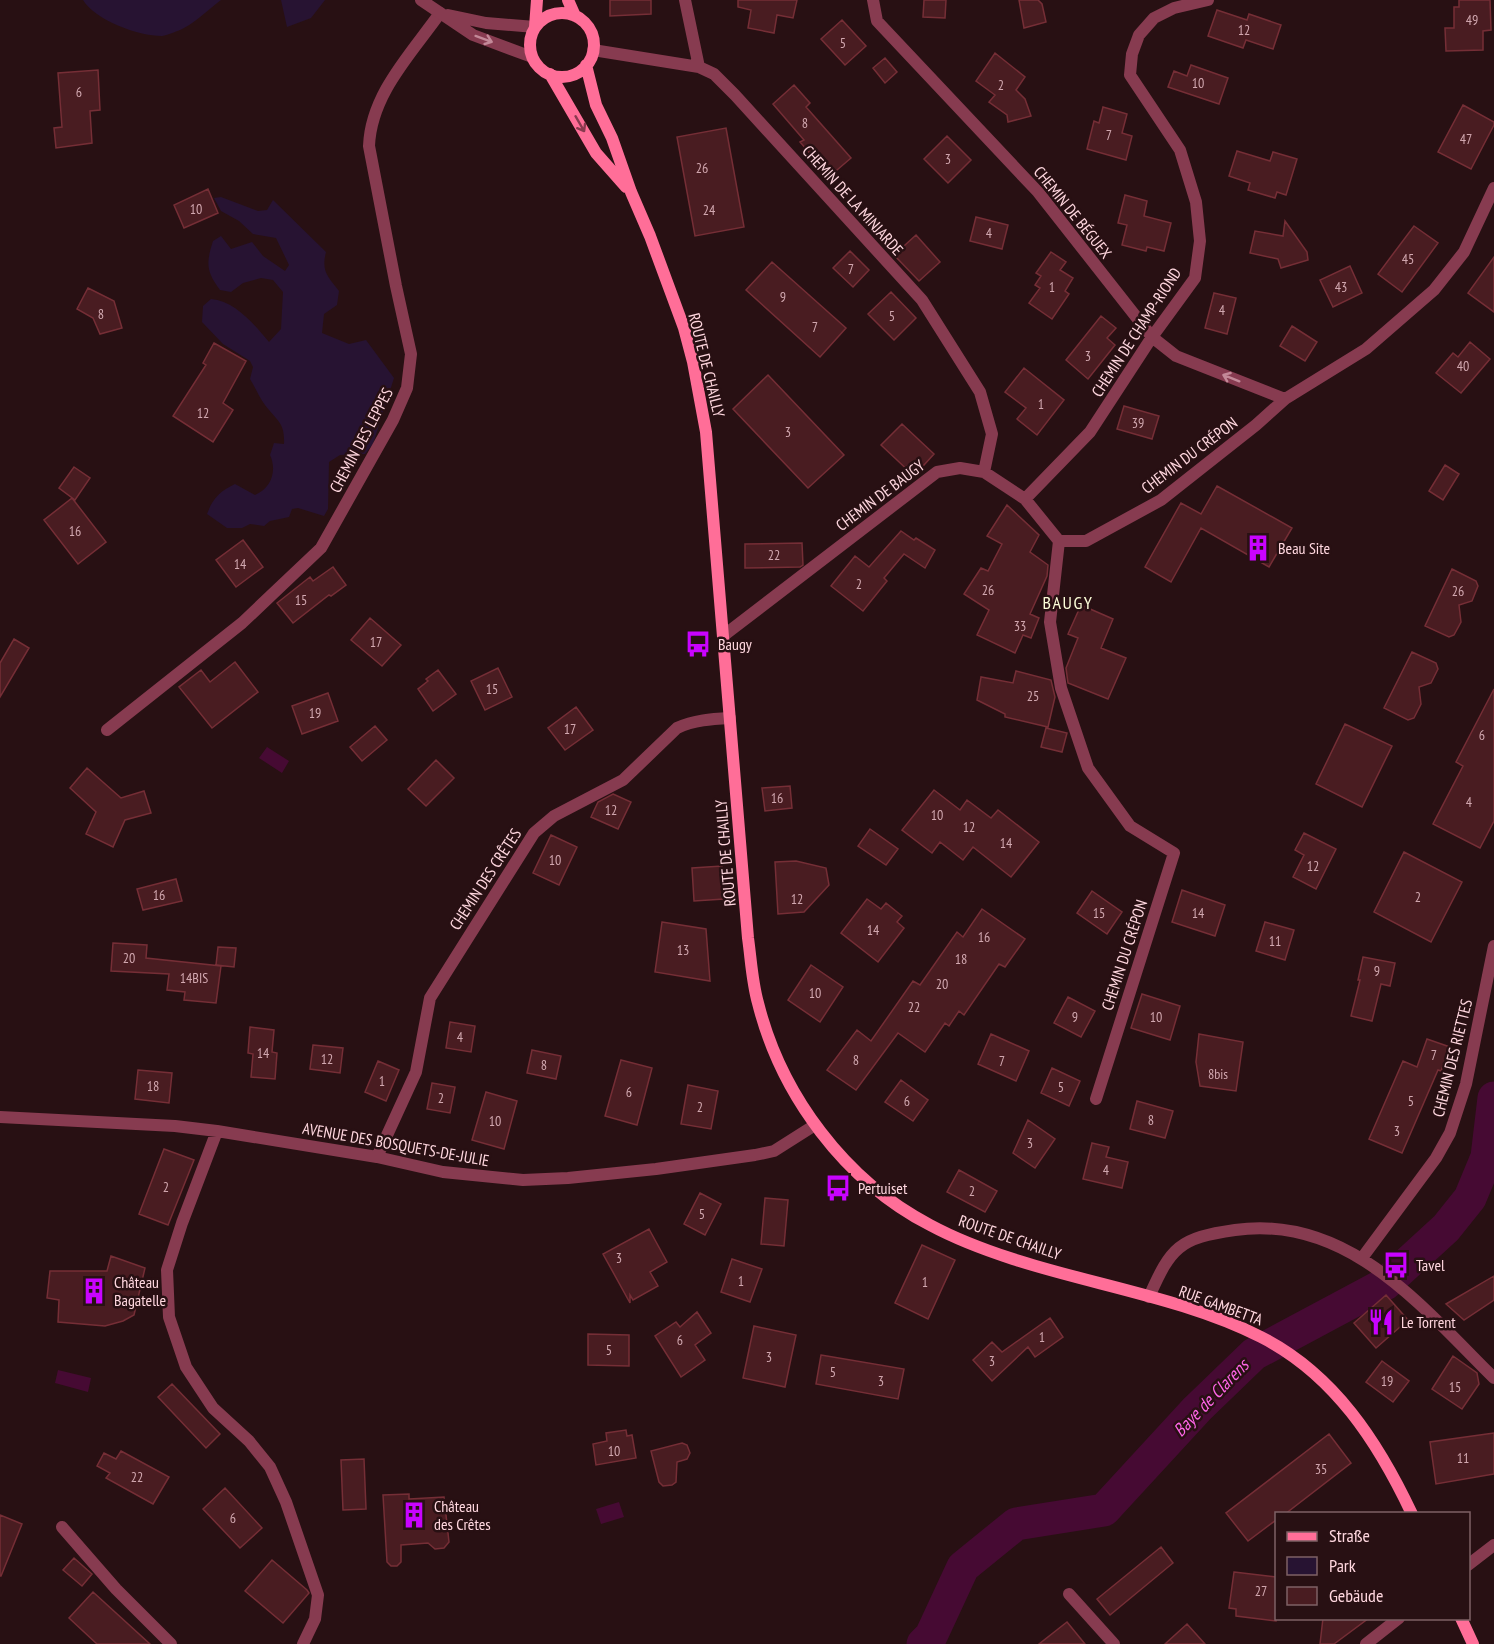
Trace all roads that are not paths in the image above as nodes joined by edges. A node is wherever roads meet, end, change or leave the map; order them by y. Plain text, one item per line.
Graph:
1 (422, 0) edge
2 (537, 0) edge
3 (568, 0) edge
4 (685, 0) edge
5 (873, 0) edge
6 (1208, 0) edge
7 (440, 13) junction
8 (575, 16) junction
9 (535, 27) junction
10 (593, 50) junction
11 (532, 57) junction
12 (586, 65) junction
13 (699, 67) junction
14 (550, 74) junction
15 (1494, 188) edge
16 (631, 192) junction
17 (1152, 337) junction
18 (1285, 399) junction
19 (984, 472) junction
20 (1025, 499) junction
21 (1059, 541) junction
22 (723, 636) junction
23 (730, 717) junction
24 (107, 730) dead end
25 (1494, 946) edge
26 (1096, 1099) dead end
27 (0, 1117) edge
28 (815, 1125) junction
29 (218, 1131) junction
30 (376, 1157) junction
31 (1362, 1258) junction
32 (1149, 1297) junction
33 (1494, 1378) edge
34 (1411, 1512) edge
35 (62, 1527) dead end
36 (1494, 1545) edge
37 (1470, 1563) edge
38 (1069, 1594) dead end
39 (1396, 1620) edge
40 (1462, 1620) edge
41 (171, 1644) edge
42 (303, 1644) edge
43 (1114, 1644) edge
44 (1366, 1644) edge
45 (1473, 1644) edge

1 - 7 street
2 - 9 main road
3 - 8 main road
4 - 13 street
5 - 17 street, CHEMIN DE BÉGUEX
6 - 17 street, CHEMIN DE CHAMP-RIOND
7 - 9 street
7 -> 11 street
7 - 24 street, CHEMIN DES LEPPES
8 - 9 main road
8 - 10 main road
9 - 11 main road
10 - 12 main road
10 - 13 street, CHEMIN DE LA MINJARDE
11 - 14 main road
12 - 14 main road
12 - 16 main road, ROUTE DE CHAILLY
13 - 19 street, CHEMIN DE LA MINJARDE
14 -> 16 main road, ROUTE DE CHAILLY
15 - 18 street, CHEMIN DU CRÉPON
16 - 22 main road, ROUTE DE CHAILLY
18 -> 17 street, CHEMIN DE BÉGUEX
17 - 20 street, CHEMIN DE CHAMP-RIOND
18 - 21 street, CHEMIN DU CRÉPON
19 - 20 street, CHEMIN DE BAUGY
19 - 22 street, CHEMIN DE BAUGY
20 - 21 street, CHEMIN DE BAUGY
21 - 26 street, CHEMIN DU CRÉPON
22 - 23 main road, ROUTE DE CHAILLY
23 - 28 main road, ROUTE DE CHAILLY
23 - 30 street, CHEMIN DES CRÊTES
25 - 31 street, CHEMIN DES RIETTES
27 - 29 street, AVENUE DES BOSQUETS-DE-JULIE
28 - 30 street, AVENUE DES BOSQUETS-DE-JULIE
28 - 32 main road, ROUTE DE CHAILLY
29 - 30 street, AVENUE DES BOSQUETS-DE-JULIE
29 - 42 street
31 - 32 street
31 - 33 street
32 - 34 main road, RUE GAMBETTA
35 - 41 street
36 - 37 street
38 - 43 street
39 - 44 street
40 - 45 main road

